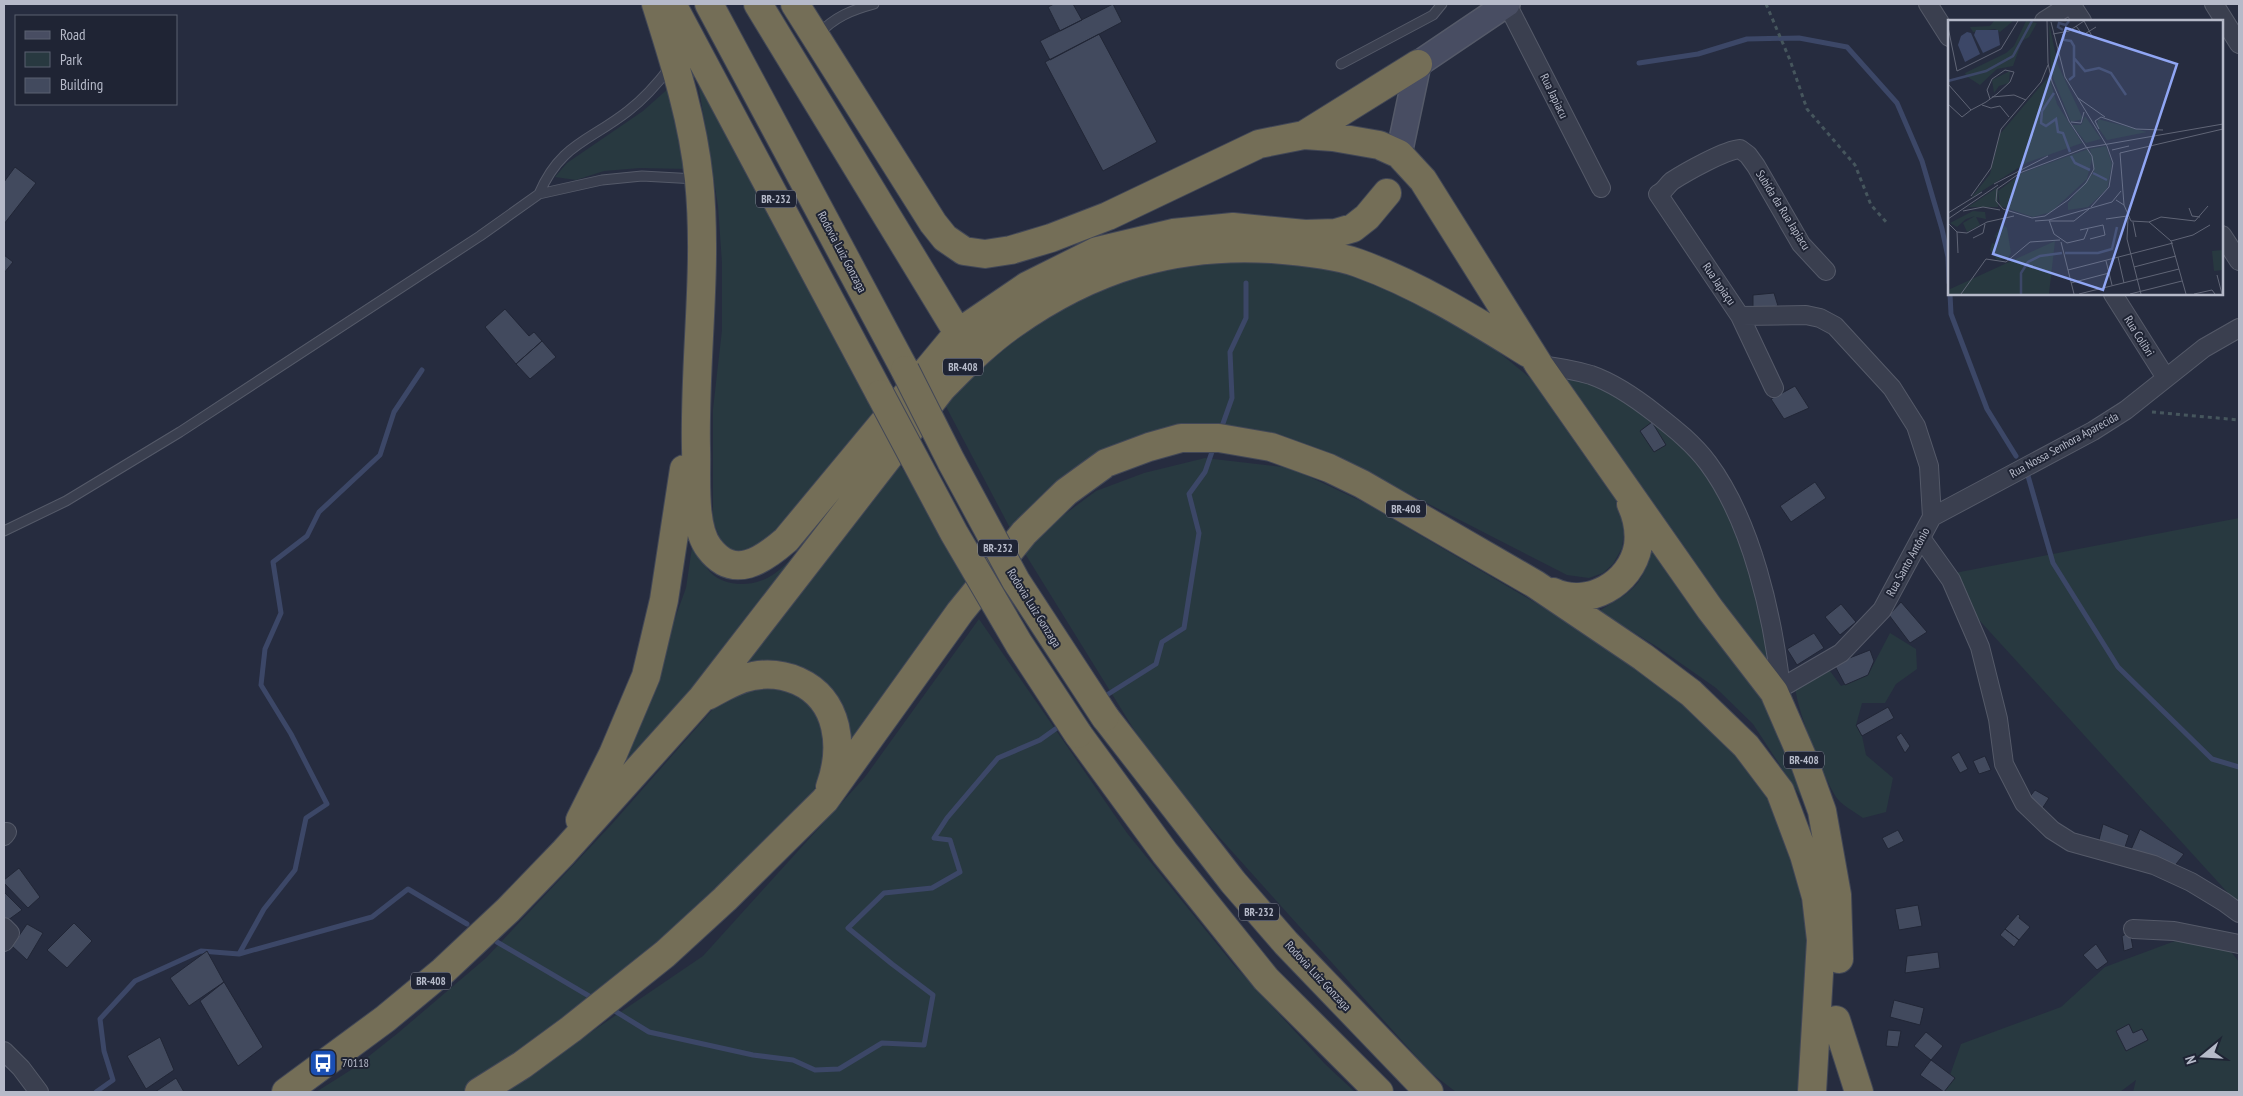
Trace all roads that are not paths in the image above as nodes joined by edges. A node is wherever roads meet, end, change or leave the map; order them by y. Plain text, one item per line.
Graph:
1 (656, 4) edge
2 (672, 4) edge
3 (709, 4) edge
4 (758, 4) edge
5 (795, 4) edge
6 (874, 4) edge
7 (1442, 4) edge
8 (1507, 4) edge
9 (1928, 4) edge
10 (2071, 4) edge
11 (2214, 4) edge
12 (2046, 20) edge
13 (2081, 20) edge
14 (1948, 35) edge
15 (816, 37) junction
16 (2239, 44) edge
17 (674, 63) junction
18 (1341, 64) dead end
19 (1418, 64) junction
20 (1304, 135) junction
21 (1399, 154) junction
22 (699, 179) junction
23 (1601, 188) dead end
24 (1666, 190) joint
25 (1387, 193) junction
26 (539, 194) junction
27 (2223, 237) edge
28 (1335, 258) junction
29 (2239, 261) edge
30 (1826, 271) dead end
31 (2114, 295) edge
32 (1740, 316) junction
33 (2239, 328) edge
34 (958, 333) junction
35 (1536, 361) junction
36 (2166, 378) junction
37 (1774, 388) dead end
38 (695, 398) junction
39 (1620, 480) junction
40 (1932, 517) junction
41 (4, 531) edge
42 (1921, 538) junction
43 (1535, 584) junction
44 (1778, 690) junction
45 (702, 698) junction
46 (825, 800) junction
47 (563, 853) junction
48 (2239, 913) edge
49 (2133, 929) dead end
50 (2239, 944) edge
51 (1836, 1020) junction
52 (4, 1051) edge
53 (39, 1092) edge
54 (286, 1092) edge
55 (479, 1092) edge
56 (1379, 1092) edge
57 (1429, 1092) edge
58 (1812, 1092) edge
59 (1829, 1092) edge
60 (1859, 1092) edge

1 - 17 highway
2 - 56 highway, BR-232, bridge
3 - 57 highway, Rodovia Luiz Gonzaga / BR-232, bridge
4 - 34 highway
5 - 15 highway
6 - 15 lane
7 - 18 lane
8 - 19 street
8 - 23 street, Rua Japiacu
9 - 14 street
10 - 12 street
10 - 13 street
11 - 16 street
15 - 20 highway
17 - 22 highway
17 - 26 lane
19 - 20 highway
19 - 21 street
20 - 21 highway
21 - 25 highway
21 - 35 highway
22 - 26 lane
22 - 38 highway
24 - 30 street, Subida da Rua Japiacu
24 - 32 street, Rua Japiaçu
25 - 28 highway
25 - 34 highway
26 - 41 lane
27 - 29 street
28 - 35 highway, BR-408
28 - 45 highway, BR-408
31 - 36 street, Rua Colibri
32 - 37 street, Rua Japiaçu
32 - 40 street, Rua Santo Antônio
33 - 36 street, Rua Nossa Senhora Aparecida
34 - 38 highway
35 - 39 highway, BR-408
35 - 44 street
36 - 40 street, Rua Nossa Senhora Aparecida
38 - 47 highway
39 - 43 highway
39 - 44 highway, BR-408
40 - 42 street, Rua Santo Antônio
42 - 44 street, Rua Santo Antônio
42 - 48 street
43 - 46 highway, BR-408
43 - 58 highway, BR-408
44 - 51 highway, BR-408
45 - 46 highway
45 - 47 highway, BR-408
46 - 55 highway, BR-408
47 - 54 highway, BR-408
49 - 50 street
51 - 59 highway, BR-408
51 - 60 highway
52 - 53 street

